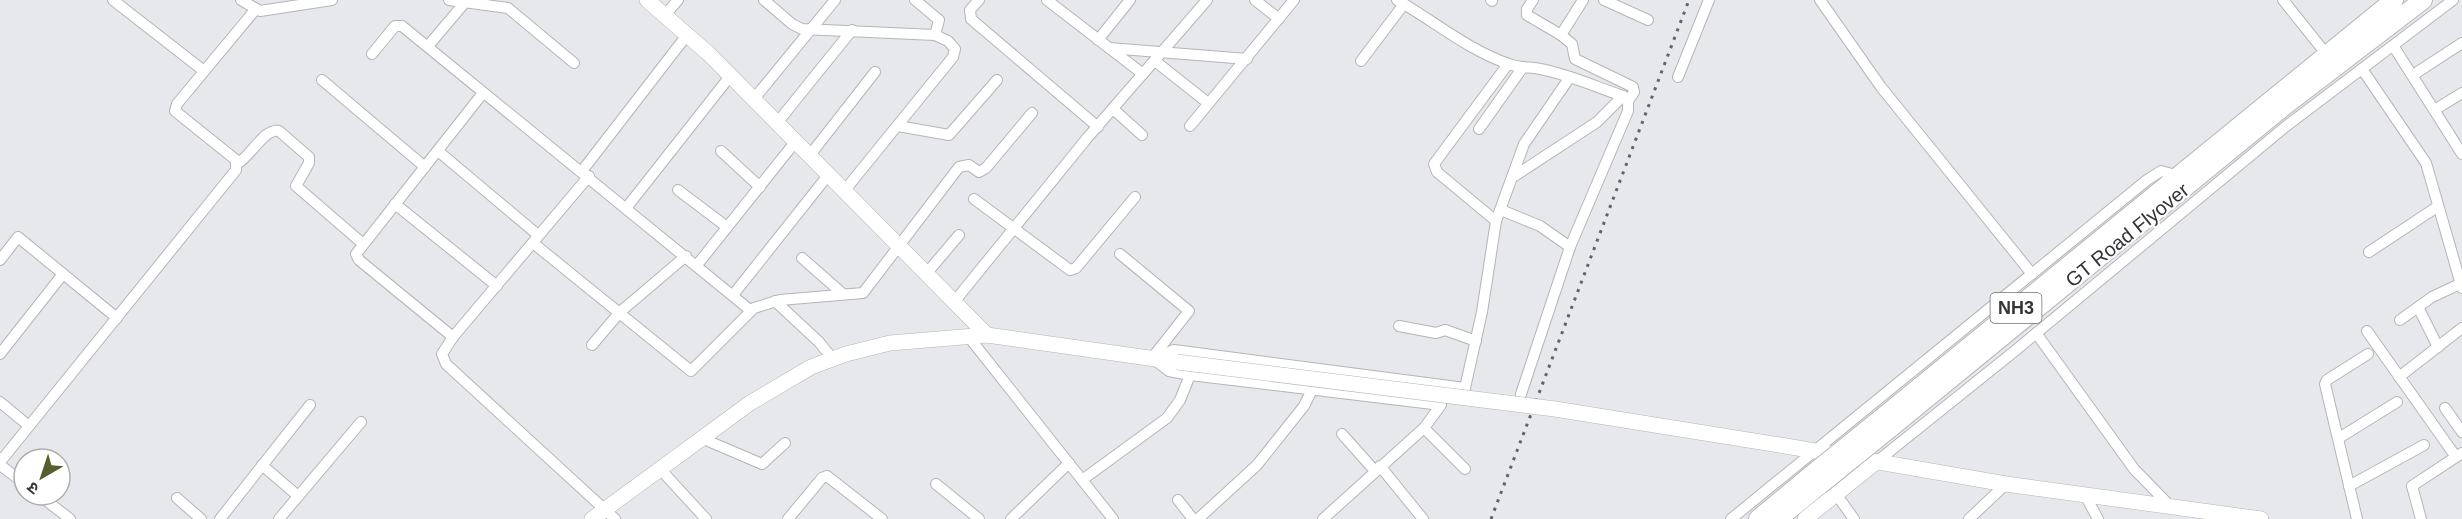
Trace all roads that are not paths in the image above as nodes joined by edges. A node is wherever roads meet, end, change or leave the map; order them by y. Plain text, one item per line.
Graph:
1 (113, 0) edge
2 (241, 0) edge
3 (332, 0) edge
4 (449, 0) edge
5 (647, 0) edge
6 (678, 0) edge
7 (764, 0) edge
8 (835, 0) edge
9 (915, 0) edge
10 (979, 0) edge
11 (1047, 0) edge
12 (1130, 0) edge
13 (1207, 0) edge
14 (1255, 0) edge
15 (1294, 0) edge
16 (1533, 0) edge
17 (1583, 0) edge
18 (1605, 0) edge
19 (1709, 0) edge
20 (1820, 0) edge
21 (2283, 0) edge
22 (2394, 0) edge
23 (2423, 0) edge
24 (2453, 0) edge
25 (305, 1) edge
26 (467, 1) edge
27 (1401, 2) edge
28 (255, 10) junction
29 (665, 15) junction
30 (1279, 19) junction
31 (1648, 20) dead end
32 (812, 28) junction
33 (852, 30) junction
34 (935, 34) junction
35 (687, 35) junction
36 (1561, 35) junction
37 (1098, 40) junction
38 (2462, 43) edge
39 (429, 46) junction
40 (2394, 46) junction
41 (1109, 48) junction
42 (1163, 51) junction
43 (372, 54) dead end
44 (2327, 55) junction
45 (1247, 59) junction
46 (1155, 61) junction
47 (1361, 61) dead end
48 (574, 63) dead end
49 (1508, 64) junction
50 (1523, 67) junction
51 (2362, 69) junction
52 (204, 71) junction
53 (875, 72) dead end
54 (1143, 74) junction
55 (731, 75) junction
56 (2413, 75) junction
57 (1570, 77) junction
58 (1678, 77) dead end
59 (321, 80) dead end
60 (998, 80) dead end
61 (483, 93) junction
62 (2462, 93) edge
63 (1625, 99) junction
64 (753, 100) junction
65 (1208, 104) junction
66 (1113, 109) junction
67 (2436, 110) junction
68 (1032, 113) dead end
69 (777, 123) junction
70 (898, 126) junction
71 (1190, 126) dead end
72 (1098, 127) junction
73 (1479, 129) dead end
74 (1142, 135) dead end
75 (796, 141) junction
76 (2460, 147) edge
77 (438, 151) junction
78 (721, 151) dead end
79 (810, 155) junction
80 (238, 163) junction
81 (425, 167) junction
82 (585, 173) junction
83 (829, 174) junction
84 (1513, 177) junction
85 (2183, 181) junction
86 (760, 187) junction
87 (678, 190) dead end
88 (845, 190) junction
89 (1135, 197) dead end
90 (2200, 199) junction
91 (974, 200) dead end
92 (395, 204) junction
93 (627, 207) junction
94 (2437, 207) junction
95 (1498, 215) junction
96 (727, 227) junction
97 (1012, 230) junction
98 (959, 235) dead end
99 (535, 239) junction
100 (362, 243) junction
101 (900, 246) junction
102 (1570, 248) junction
103 (2369, 252) dead end
104 (1120, 254) dead end
105 (686, 256) junction
106 (802, 258) dead end
107 (0, 260) edge
108 (697, 265) junction
109 (63, 274) junction
110 (926, 274) junction
111 (2032, 274) junction
112 (2461, 285) edge
113 (497, 286) junction
114 (843, 294) junction
115 (733, 295) junction
116 (776, 301) junction
117 (954, 302) junction
118 (2418, 308) junction
119 (750, 310) junction
120 (620, 312) junction
121 (117, 318) junction
122 (2400, 320) dead end
123 (1399, 326) dead end
124 (2462, 328) edge
125 (2367, 331) dead end
126 (2036, 333) junction
127 (987, 335) junction
128 (968, 336) junction
129 (453, 337) junction
130 (1476, 341) junction
131 (592, 345) dead end
132 (2438, 347) junction
133 (0, 354) edge
134 (2368, 354) dead end
135 (832, 358) junction
136 (1152, 358) junction
137 (1190, 375) junction
138 (2399, 377) junction
139 (1312, 390) junction
140 (1521, 394) dead end
141 (0, 402) edge
142 (2397, 402) dead end
143 (310, 405) dead end
144 (2445, 408) dead end
145 (361, 422) dead end
146 (29, 426) junction
147 (1424, 428) junction
148 (2462, 432) edge
149 (1342, 434) dead end
150 (701, 438) junction
151 (2338, 438) junction
152 (785, 443) dead end
153 (2424, 445) dead end
154 (1813, 451) junction
155 (2459, 455) edge
156 (0, 463) edge
157 (1069, 463) junction
158 (1875, 463) junction
159 (262, 465) junction
160 (1378, 469) junction
161 (1465, 469) dead end
162 (661, 470) junction
163 (12, 473) edge
164 (1082, 480) junction
165 (1815, 480) junction
166 (936, 484) dead end
167 (2006, 484) junction
168 (2349, 486) junction
169 (1836, 494) junction
170 (2085, 495) junction
171 (298, 496) junction
172 (177, 498) dead end
173 (1178, 500) dead end
174 (2170, 506) junction
175 (54, 507) edge
176 (1334, 510) junction
177 (1981, 514) edge
178 (2195, 514) edge
179 (604, 516) edge
180 (1110, 518) edge
181 (70, 519) edge
182 (201, 519) edge
183 (220, 519) edge
184 (279, 519) edge
185 (706, 519) edge
186 (788, 519) edge
187 (882, 519) edge
188 (979, 519) edge
189 (1011, 519) edge
190 (1193, 519) edge
191 (1198, 519) edge
192 (1323, 519) edge
193 (1342, 519) edge
194 (1423, 519) edge
195 (1731, 519) edge
196 (1758, 519) edge
197 (1778, 519) edge
198 (1805, 519) edge
199 (1854, 519) edge
200 (1969, 519) edge
201 (2098, 519) edge
202 (2261, 519) edge
203 (2357, 519) edge
204 (2421, 519) edge

1 - 52 street
2 - 28 street
3 - 25 street
4 - 26 street
5 - 29 street
6 - 29 street
7 - 32 street
8 - 32 street
9 - 34 street
10 - 72 street
11 - 37 street
12 - 37 street
13 - 42 street
14 - 30 street
15 - 30 street
16 - 36 street
17 - 36 street
18 - 31 street
19 - 58 street
20 - 111 street
21 - 44 street
22 - 44 highway, GT Road Flyover / NH3
23 - 85 highway, GT Road Flyover / NH3
24 - 40 street
25 - 28 street
26 - 39 street
26 - 48 street
27 - 47 street
27 - 49 street
28 - 52 street
29 - 35 street
30 - 45 street
32 - 33 street
32 - 64 street
33 - 34 street
33 - 69 street
34 - 70 street
35 - 55 street
35 - 82 street
36 - 63 street
37 - 41 street
38 - 56 street
39 - 43 street
39 - 61 street
40 - 51 street
40 - 56 street
41 - 42 street
41 - 54 street
42 - 45 street
42 - 46 street
44 - 85 highway, GT Road Flyover / NH3
45 - 65 street
46 - 54 street
46 - 65 street
49 - 50 street
49 - 95 street
50 - 57 street
50 - 73 street
51 - 90 street
51 - 94 street
52 - 80 street
53 - 79 street
54 - 66 street
55 - 64 street
55 - 93 street
56 - 67 street
57 - 63 street
57 - 84 street
59 - 81 street
60 - 70 street
61 - 77 street
61 - 82 street
62 - 67 street
63 - 84 street
63 - 102 street
64 - 69 street
65 - 71 street
66 - 72 street
66 - 74 street
67 - 76 street
68 - 101 street
69 - 75 street
70 - 88 street
72 - 97 street
75 - 79 street
75 - 86 street
77 - 81 street
77 - 99 street
78 - 86 street
79 - 83 street
80 - 100 street
80 - 121 street
81 - 92 street
82 - 93 street
82 - 99 street
83 - 88 street
83 - 115 street
84 - 95 street
85 - 90 highway
85 - 111 street
85 - 165 highway, GT Road Flyover / NH3, bridge
86 - 96 street
87 - 96 street
88 - 101 street
89 - 97 street
90 - 126 street
91 - 97 street
92 - 100 street
92 - 113 street
93 - 105 street
94 - 103 street
94 - 112 street
95 - 102 street
95 - 130 street
96 - 108 street
97 - 117 street
98 - 110 street
99 - 113 street
99 - 120 street
100 - 129 street
101 - 110 street
101 - 114 street
102 - 140 street
104 - 136 street
105 - 108 street
105 - 120 street
106 - 114 street
107 - 109 street
108 - 115 street
109 - 121 street
109 - 133 street
110 - 117 street
111 - 154 street
112 - 118 street
113 - 129 street
114 - 116 street
115 - 119 street
116 - 119 street
116 - 135 street
117 - 127 street
118 - 122 street
118 - 132 street
119 - 120 street
120 - 131 street
121 - 146 street
123 - 130 street
124 - 132 street
125 - 138 street
126 - 158 street
126 - 174 street
127 - 128 street
127 - 136 street
128 - 135 street
128 - 157 street
129 - 179 street
130 - 136 street
132 - 138 street
134 - 151 street
135 - 150 street
136 - 137 street
136 - 154 street, bridge
137 - 139 street
137 - 164 street
138 - 155 street
139 - 147 street
139 - 191 street
141 - 146 street
142 - 151 street
143 - 159 street
144 - 148 street
145 - 171 street
146 - 156 street
147 - 160 street
147 - 161 street
149 - 160 street
150 - 152 street
150 - 162 street
151 - 168 street
153 - 168 street
154 - 158 street
154 - 195 street
155 - 204 street
156 - 163 street
157 - 164 street
157 - 189 street
158 - 167 street
158 - 169 street
159 - 171 street
159 - 183 street
160 - 176 street
160 - 194 street
162 - 179 street
162 - 185 street
164 - 180 street
165 - 196 highway, GT Road Flyover / NH3
165 - 197 highway, GT Road Flyover / NH3
166 - 188 street
167 - 170 street
167 - 177 street
168 - 203 street
169 - 198 street
169 - 199 street
170 - 174 street
170 - 201 street
171 - 184 street
172 - 182 street
173 - 190 street
174 - 178 street
175 - 181 street
176 - 192 street
176 - 193 street
177 - 200 street
178 - 202 street
186 - 187 street

